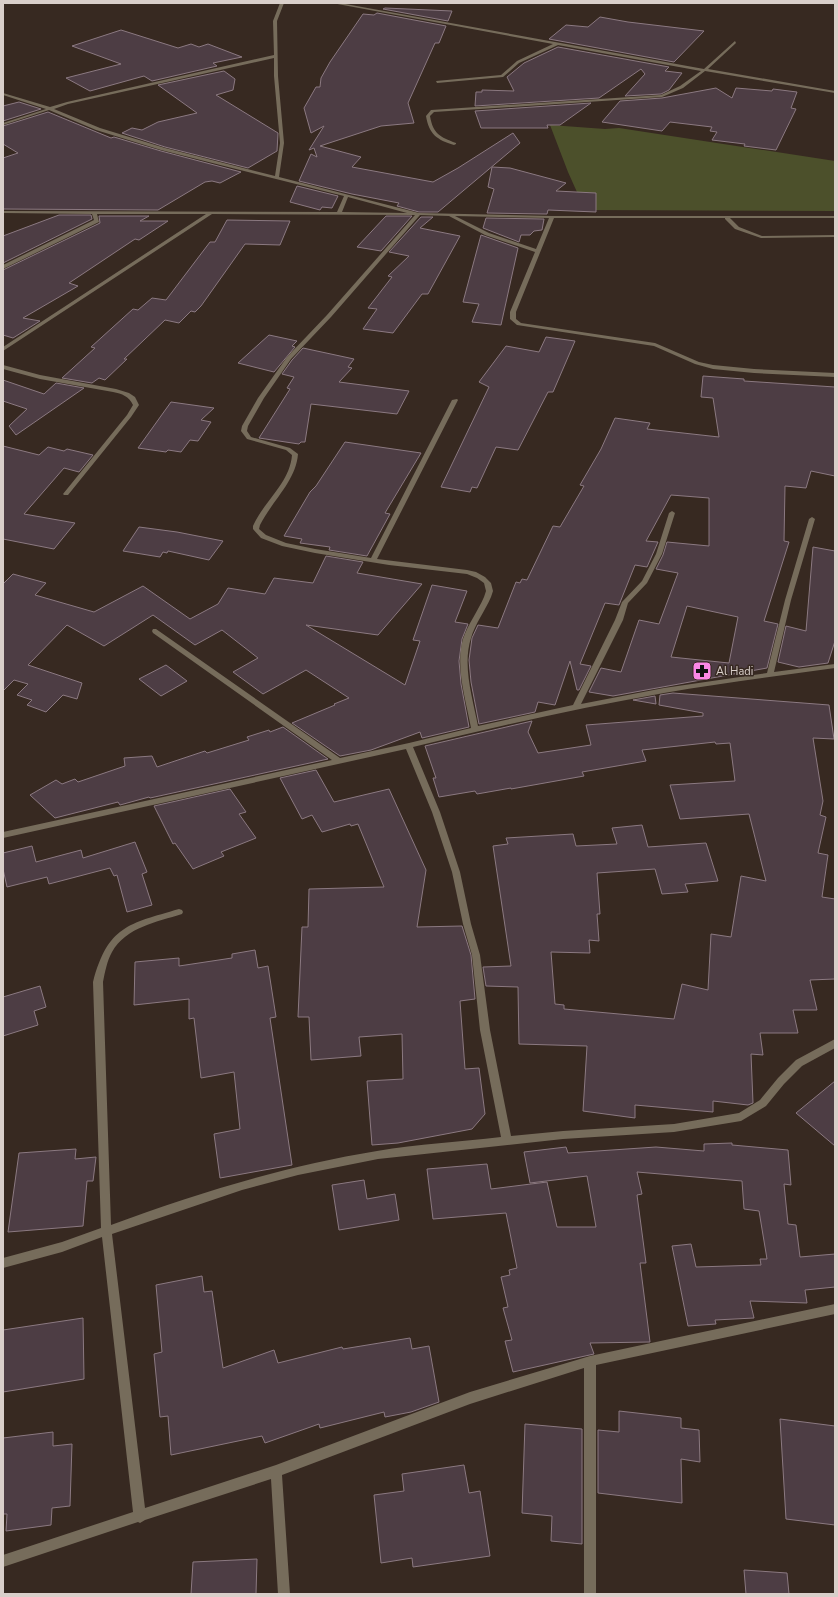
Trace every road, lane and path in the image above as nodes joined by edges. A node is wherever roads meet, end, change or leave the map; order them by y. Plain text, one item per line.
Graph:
1 (282, 3) edge
2 (334, 3) edge
3 (735, 42) dead end
4 (556, 44) junction
5 (276, 56) junction
6 (704, 70) junction
7 (437, 82) dead end
8 (835, 92) edge
9 (3, 94) edge
10 (48, 108) junction
11 (3, 124) edge
12 (454, 144) dead end
13 (277, 178) junction
14 (347, 195) junction
15 (3, 212) edge
16 (94, 212) junction
17 (211, 213) junction
18 (339, 213) junction
19 (419, 214) junction
20 (450, 215) junction
21 (552, 217) junction
22 (835, 217) edge
23 (727, 218) junction
24 (835, 236) edge
25 (538, 251) junction
26 (3, 267) edge
27 (3, 349) edge
28 (3, 367) edge
29 (835, 375) edge
30 (455, 400) dead end
31 (66, 494) dead end
32 (672, 513) dead end
33 (812, 519) dead end
34 (373, 560) junction
35 (156, 631) dead end
36 (835, 666) edge
37 (770, 675) junction
38 (575, 708) junction
39 (475, 729) junction
40 (409, 746) junction
41 (340, 762) junction
42 (3, 836) edge
43 (179, 912) dead end
44 (835, 1043) edge
45 (507, 1141) junction
46 (106, 1231) junction
47 (3, 1263) edge
48 (835, 1309) edge
49 (590, 1361) junction
50 (276, 1471) junction
51 (140, 1517) junction
52 (3, 1561) edge
53 (284, 1594) edge
54 (590, 1594) edge

1 - 5 street
2 - 4 street
3 - 6 street
4 - 6 street
4 - 7 street
5 - 10 street
5 - 13 street
6 - 8 street
6 - 12 street
9 - 10 street
10 - 11 street
10 - 13 street
13 - 14 street
14 - 18 street
14 - 19 street
15 - 16 street
16 - 17 street
16 - 26 street
17 - 18 street
17 - 27 street
18 - 19 street
19 - 20 street
19 - 34 street
20 - 21 street
20 - 25 street
21 - 23 street
21 - 25 street
22 - 23 street
23 - 24 street
25 - 29 street
28 - 31 street
30 - 34 street
32 - 38 street
33 - 37 street
34 - 39 street
35 - 41 street
36 - 37 street
37 - 38 street
38 - 39 street
39 - 40 street
40 - 41 street
40 - 45 street
41 - 42 street
43 - 46 street
44 - 45 street
45 - 46 street
46 - 47 street
46 - 51 street
48 - 49 street
49 - 50 street
49 - 54 street
50 - 51 street
50 - 53 street
51 - 52 street

